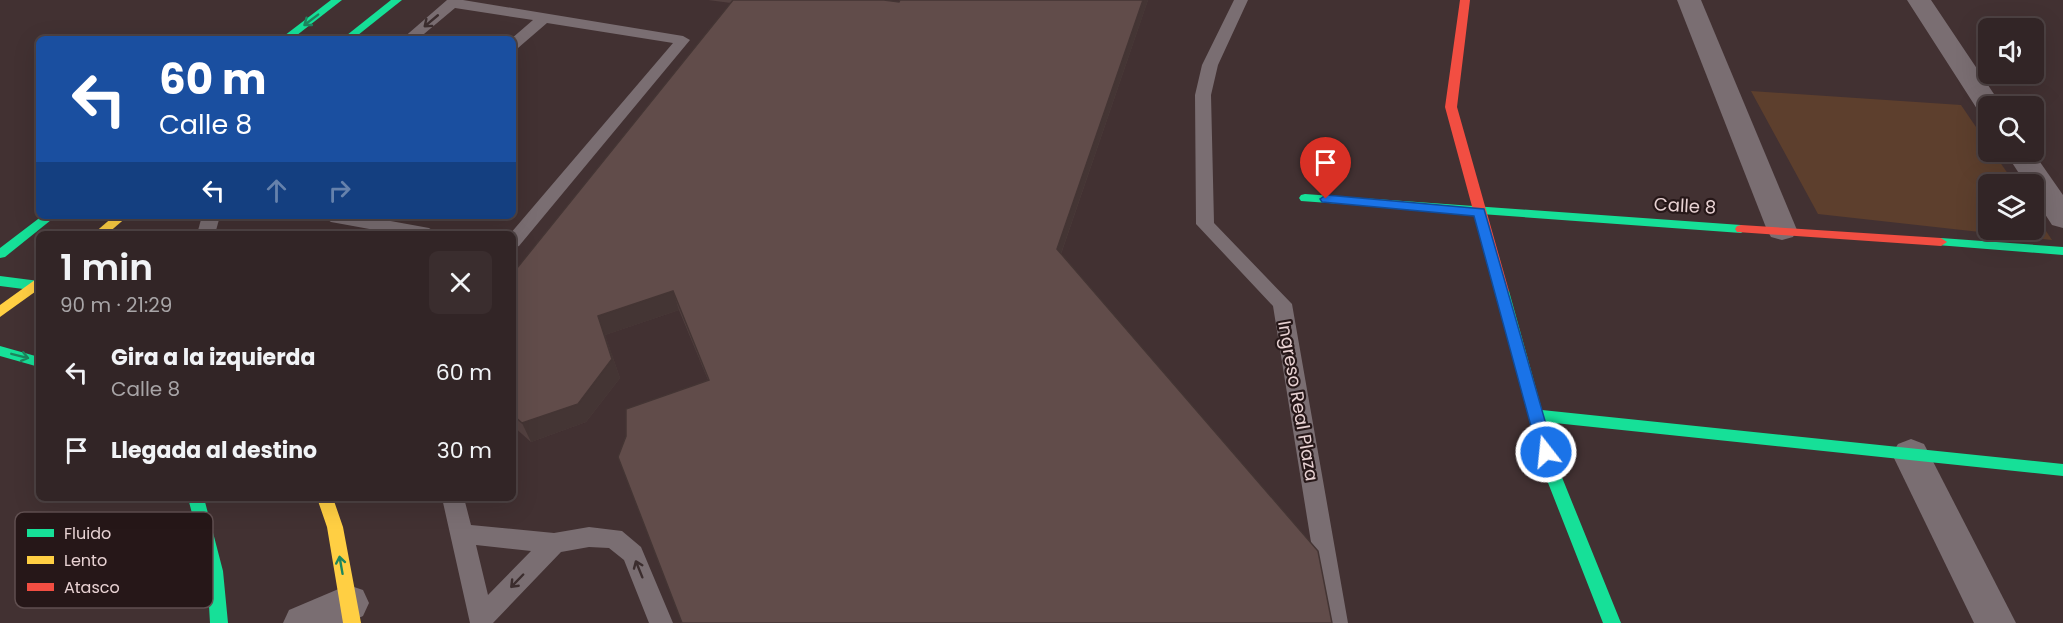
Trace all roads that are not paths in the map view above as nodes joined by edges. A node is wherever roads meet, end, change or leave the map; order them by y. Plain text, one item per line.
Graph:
1 (337, 0) edge
2 (397, 0) edge
3 (1241, 0) edge
4 (1465, 0) edge
5 (1689, 0) edge
6 (1919, 0) edge
7 (454, 2) edge
8 (544, 18) junction
9 (289, 36) edge
10 (351, 36) edge
11 (413, 36) edge
12 (516, 42) edge
13 (1982, 96) edge
14 (2026, 162) edge
15 (1305, 198) dead end
16 (1480, 212) junction
17 (2063, 218) edge
18 (46, 219) edge
19 (118, 219) edge
20 (343, 219) edge
21 (1782, 230) junction
22 (103, 231) edge
23 (395, 231) edge
24 (516, 238) edge
25 (2063, 251) edge
26 (0, 254) edge
27 (0, 281) edge
28 (36, 284) edge
29 (36, 285) edge
30 (0, 312) edge
31 (0, 351) edge
32 (36, 361) edge
33 (1536, 415) junction
34 (1911, 454) junction
35 (2063, 470) edge
36 (326, 501) edge
37 (454, 501) edge
38 (460, 534) junction
39 (554, 543) junction
40 (213, 563) edge
41 (350, 613) edge
42 (219, 623) edge
43 (304, 623) edge
44 (661, 623) edge
45 (1336, 623) edge
46 (1612, 623) edge
47 (1995, 623) edge

1 -> 9 street
2 - 10 street
3 - 45 lane, Ingreso Real Plaza
4 - 16 street
5 - 21 street
6 - 13 street
7 - 8 lane
7 -> 11 lane
8 - 12 lane
8 - 24 lane
14 - 17 street
15 - 16 street, Calle 8
16 - 21 street, Calle 8
16 - 33 street
18 - 26 street
19 - 22 street
20 - 23 lane
21 - 25 street, Calle 8
27 - 28 street
29 - 30 street
31 -> 32 street
33 - 34 street
33 - 46 street
34 - 35 street
34 - 47 street
41 -> 36 street
37 - 38 lane
38 - 39 lane
39 -> 38 lane
44 -> 39 lane
40 - 42 street
41 - 43 street

